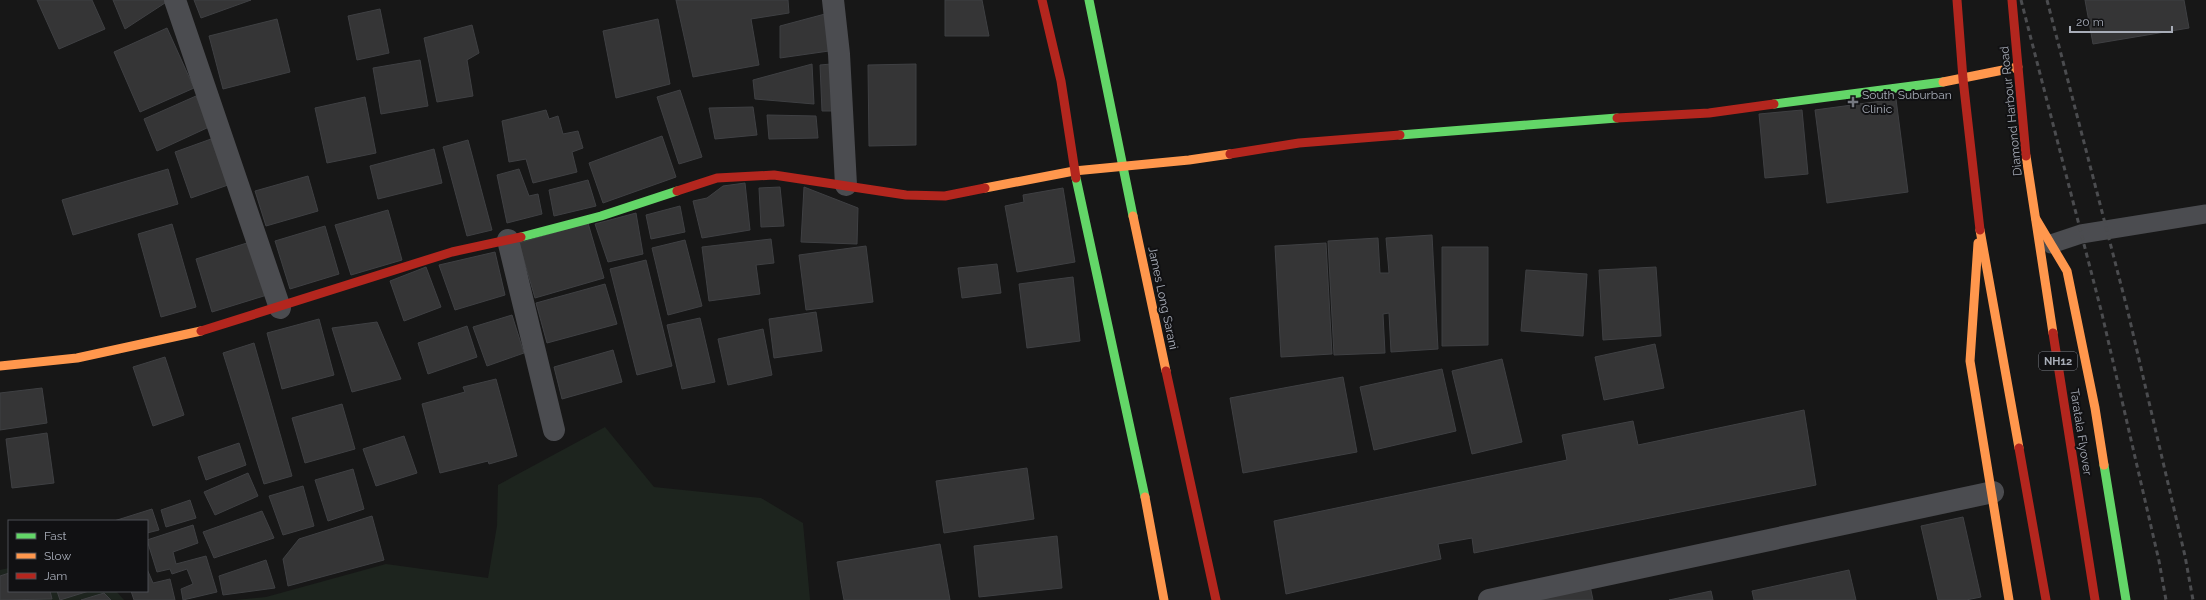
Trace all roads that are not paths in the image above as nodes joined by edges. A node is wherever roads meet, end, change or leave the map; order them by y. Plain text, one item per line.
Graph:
1 (176, 0) edge
2 (833, 0) edge
3 (1042, 0) edge
4 (1089, 0) edge
5 (1957, 0) edge
6 (2012, 0) edge
7 (2018, 67) junction
8 (1963, 79) junction
9 (1122, 165) junction
10 (1074, 171) junction
11 (846, 185) junction
12 (2206, 214) edge
13 (2036, 219) junction
14 (1979, 225) junction
15 (508, 240) junction
16 (2052, 244) junction
17 (280, 308) junction
18 (0, 366) edge
19 (554, 430) dead end
20 (1993, 492) junction
21 (1164, 600) edge
22 (1216, 600) edge
23 (1489, 600) edge
24 (2009, 600) edge
25 (2046, 600) edge
26 (2095, 600) edge
27 (2126, 600) edge

1 - 17 street
2 - 11 street
3 - 10 main road
4 - 9 main road, James Long Sarani
5 - 8 main road
6 - 7 main road, Diamond Harbour Road / NH12
7 - 8 main road
7 - 13 main road, Diamond Harbour Road / NH12
8 - 9 main road
8 - 14 main road
9 - 10 main road
9 - 22 main road, James Long Sarani
10 - 11 main road
10 - 21 main road
11 - 15 main road
12 - 16 lane
13 - 16 main road
13 - 26 main road, Taratala Flyover / NH12
14 - 20 main road
14 - 25 main road
15 - 17 main road
15 - 19 street
16 - 27 main road
17 - 18 main road
20 - 23 street
20 - 24 main road

